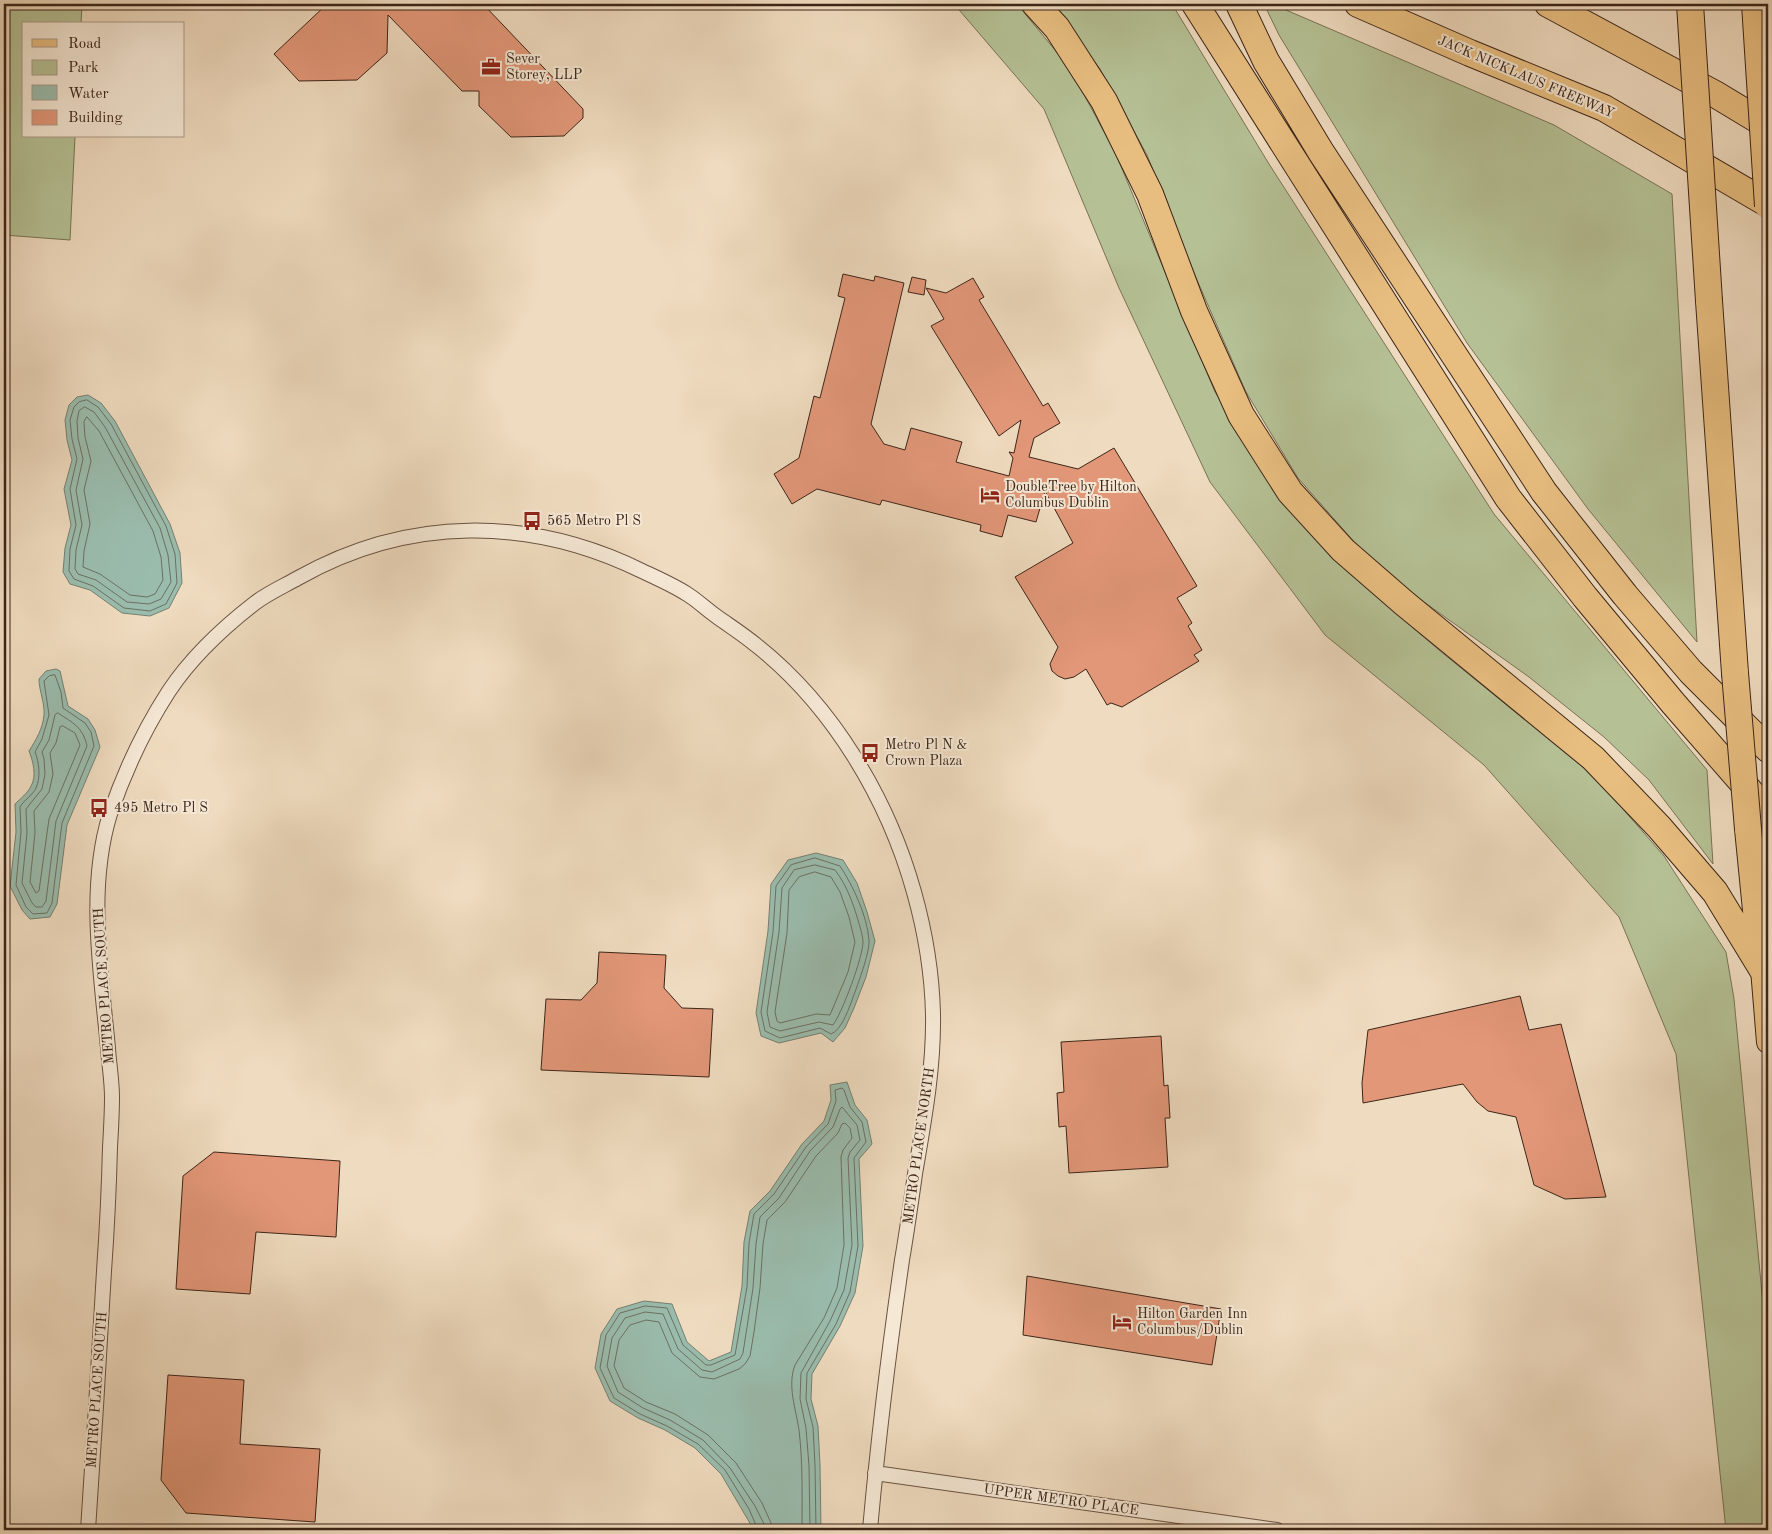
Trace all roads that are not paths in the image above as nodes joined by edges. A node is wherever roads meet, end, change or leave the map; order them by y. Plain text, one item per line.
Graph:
1 (1035, 4) edge
2 (1195, 4) edge
3 (1239, 4) edge
4 (1358, 4) edge
5 (1548, 4) edge
6 (1690, 4) edge
7 (1755, 4) edge
8 (1768, 126) edge
9 (1768, 205) edge
10 (502, 531) joint
11 (1768, 749) edge
12 (1768, 812) edge
13 (1762, 969) junction
14 (1768, 1042) edge
15 (875, 1473) junction
16 (88, 1530) edge
17 (870, 1530) edge
18 (1276, 1530) edge

1 - 13 highway
2 - 12 highway
3 - 11 highway
4 - 9 highway, JACK NICKLAUS FREEWAY
5 - 8 highway
6 - 13 highway, bridge
7 - 9 highway, bridge
10 - 15 street, METRO PLACE NORTH
10 - 16 street, METRO PLACE SOUTH
13 - 14 main road
15 - 17 street, METRO PLACE NORTH
15 - 18 street, UPPER METRO PLACE

